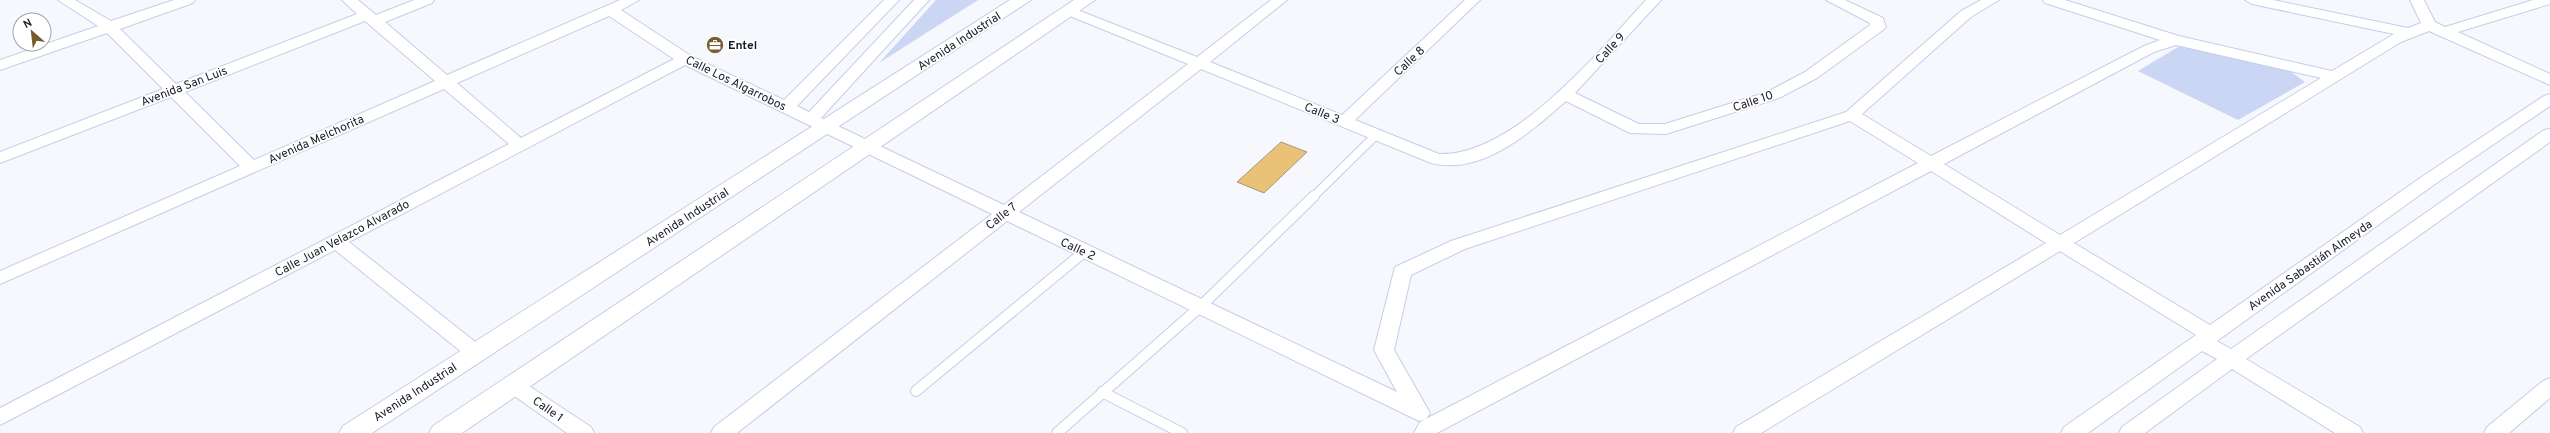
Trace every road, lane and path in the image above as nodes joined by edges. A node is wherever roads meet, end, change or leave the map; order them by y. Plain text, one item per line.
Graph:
1 (65, 0) edge
2 (188, 0) edge
3 (349, 0) edge
4 (427, 0) edge
5 (632, 0) edge
6 (892, 0) edge
7 (922, 0) edge
8 (1022, 0) edge
9 (1086, 0) edge
10 (1280, 0) edge
11 (1473, 0) edge
12 (1654, 0) edge
13 (1833, 0) edge
14 (1992, 0) edge
15 (2050, 0) edge
16 (2252, 0) edge
17 (2417, 0) edge
18 (2548, 0) edge
19 (610, 10) junction
20 (1070, 11) junction
21 (371, 18) junction
22 (2429, 26) junction
23 (110, 27) junction
24 (2443, 32) junction
25 (2408, 33) junction
26 (2175, 40) junction
27 (685, 59) junction
28 (1198, 63) junction
29 (0, 65) edge
30 (2334, 76) junction
31 (2550, 80) edge
32 (445, 82) junction
33 (172, 90) junction
34 (1565, 94) junction
35 (2550, 99) edge
36 (786, 108) junction
37 (1852, 115) junction
38 (1344, 122) junction
39 (818, 123) junction
40 (2550, 134) edge
41 (1376, 135) junction
42 (520, 145) junction
43 (867, 147) junction
44 (0, 158) edge
45 (1930, 163) junction
46 (251, 167) junction
47 (1004, 214) junction
48 (336, 241) junction
49 (2060, 243) junction
50 (1084, 252) junction
51 (0, 278) edge
52 (1201, 306) junction
53 (2207, 338) junction
54 (476, 353) junction
55 (2233, 359) junction
56 (513, 385) junction
57 (2550, 386) edge
58 (916, 391) dead end
59 (1102, 392) junction
60 (0, 417) edge
61 (1426, 426) edge
62 (352, 433) edge
63 (442, 433) edge
64 (583, 433) edge
65 (722, 433) edge
66 (1057, 433) edge
67 (1182, 433) edge
68 (1744, 433) edge
69 (2072, 433) edge
70 (2130, 433) edge
71 (2352, 433) edge
72 (2496, 433) edge

1 - 23 street
2 - 23 street
3 - 21 street
4 - 21 street, Avenida San Luis
5 - 19 street, Avenida Melchorita
6 - 36 street
7 - 39 street
8 - 39 street, Avenida Industrial
9 - 20 street
10 - 28 street, Calle 7
11 - 38 street, Calle 8
12 - 34 street, Calle 9
13 - 34 street, Calle 10
14 - 37 street
15 - 26 street
16 - 25 street
17 - 22 street
18 - 24 street
19 - 27 street, Calle Los Algarrobos
19 - 32 street, Avenida Melchorita
20 - 28 street, Calle 3
20 - 43 street
21 - 32 street
21 - 33 street, Avenida San Luis
22 - 24 street
22 - 25 street
23 - 29 street
23 - 33 street
24 - 31 street
25 - 30 street
26 - 30 street
26 - 45 street
27 - 36 street, Calle Los Algarrobos
27 - 42 street, Calle Juan Velazco Alvarado
28 - 38 street, Calle 3
28 - 47 street, Calle 7
30 - 49 street
32 - 42 street
32 - 46 street, Avenida Melchorita
33 - 44 street, Avenida San Luis
33 - 46 street
34 - 41 street, Calle 3
35 - 53 street, Avenida Sabastián Almeyda
36 - 39 street, Calle Los Algarrobos
37 - 45 street
37 - 61 street
38 - 41 street, Calle 3
39 - 43 street, Calle Los Algarrobos
39 - 54 street, Avenida Industrial
40 - 55 street
41 - 52 lane
42 - 48 street, Calle Juan Velazco Alvarado
43 - 47 street, Calle 2
43 - 56 street
45 - 49 street
45 - 61 street
46 - 51 street, Avenida Melchorita
47 - 50 street, Calle 2
47 - 65 street, Calle 7
48 - 54 street
48 - 60 street, Calle Juan Velazco Alvarado
49 - 53 street
49 - 68 street
50 - 52 street, Calle 2
50 - 58 lane
52 - 59 lane
52 - 61 street, Calle 2
53 - 55 street
53 - 69 street, Avenida Sabastián Almeyda
54 - 62 street, Avenida Industrial
55 - 70 street
55 - 71 street
56 - 63 street
56 - 64 street, Calle 1
57 - 72 street
59 - 66 lane
59 - 67 lane

